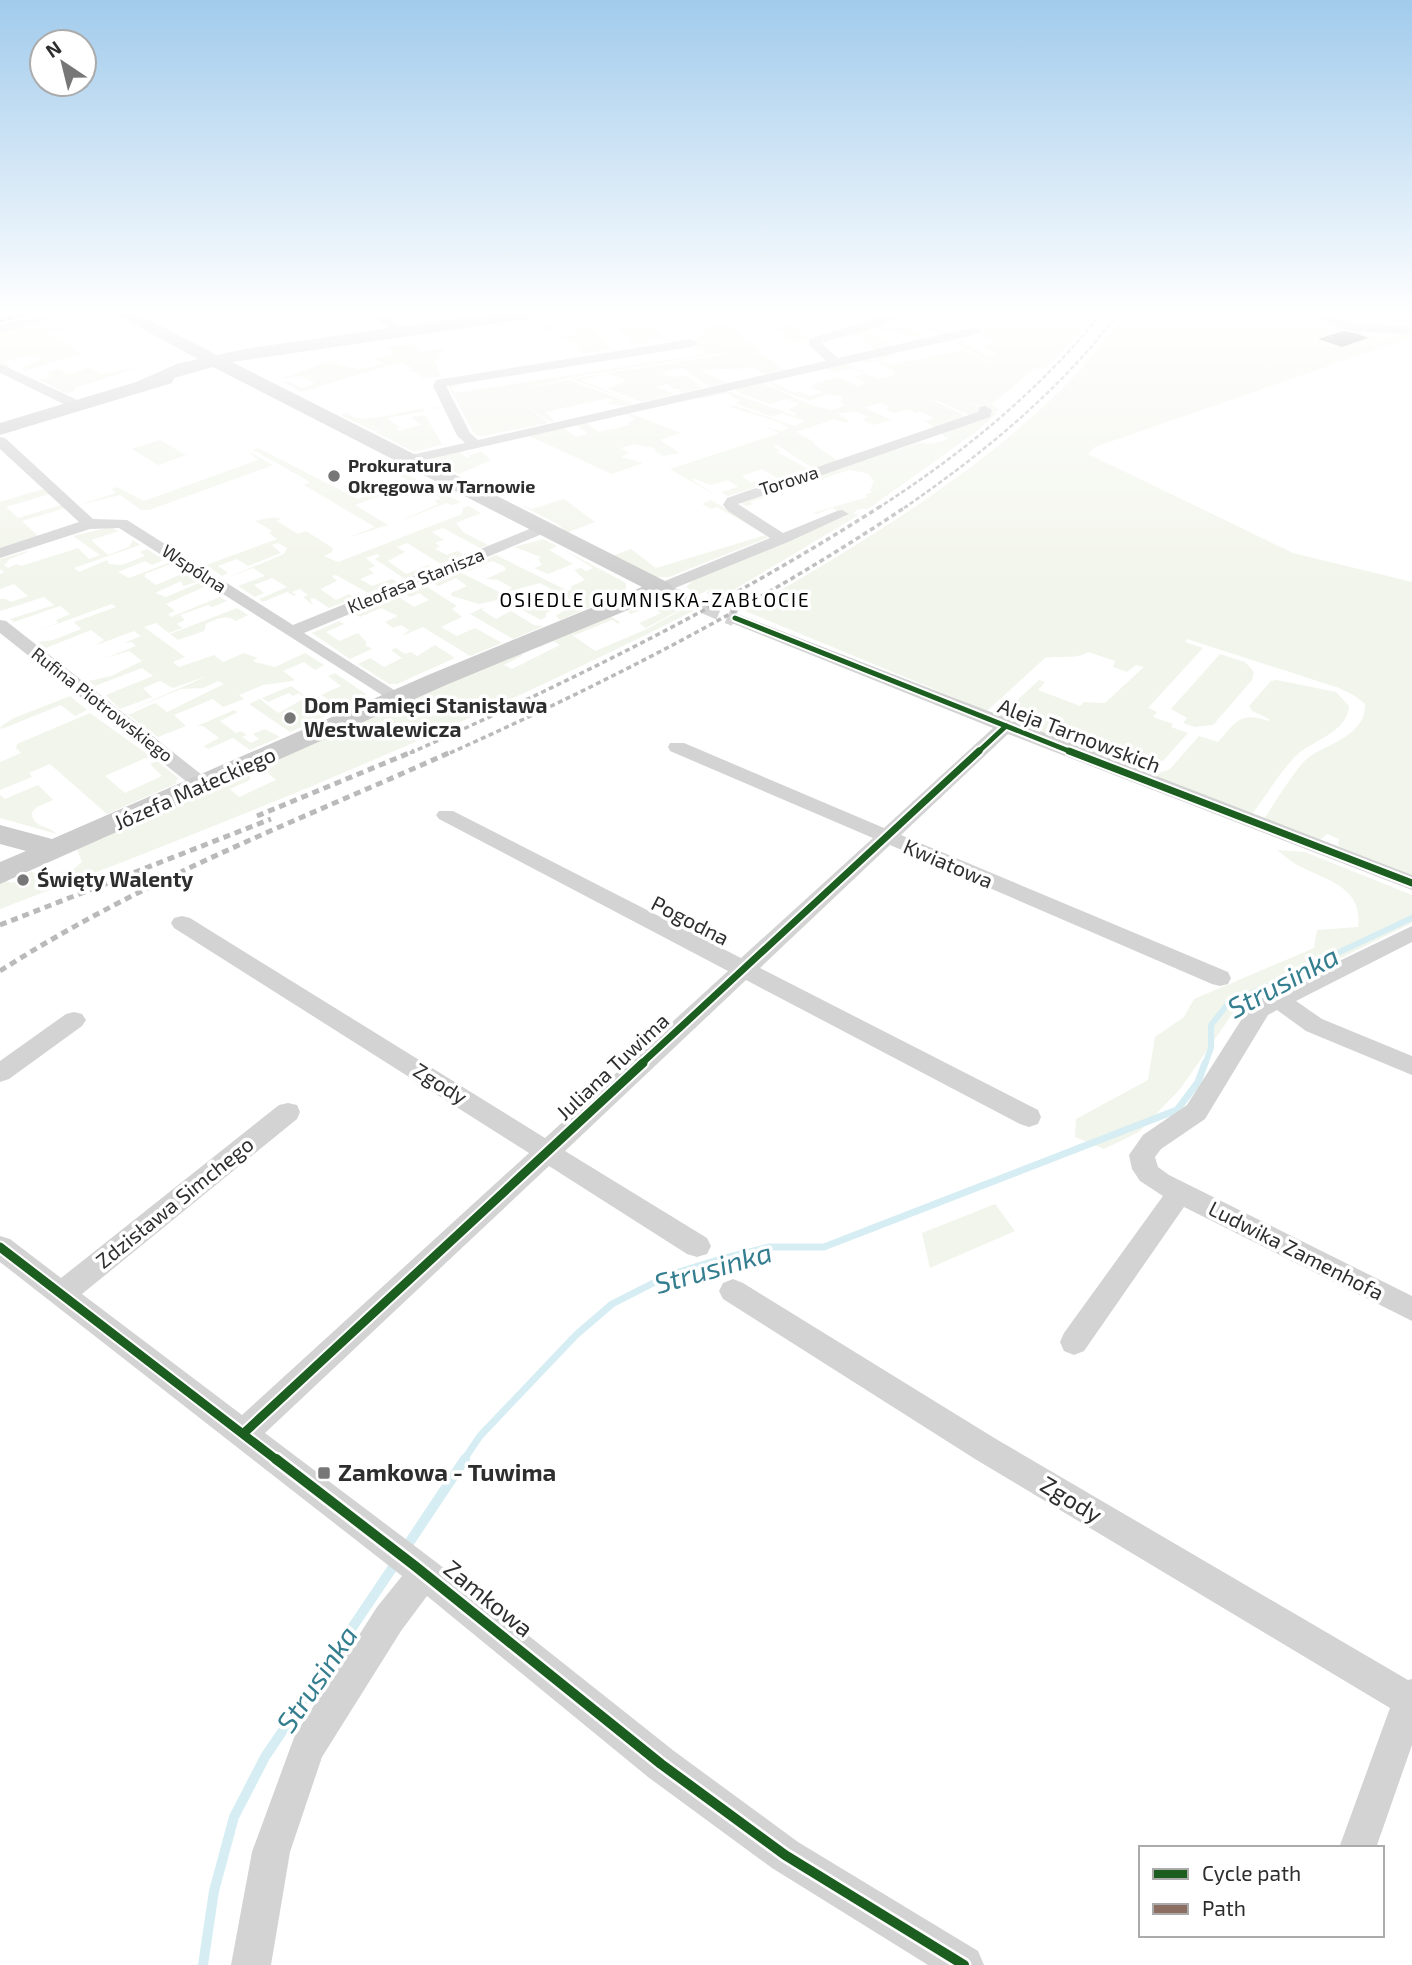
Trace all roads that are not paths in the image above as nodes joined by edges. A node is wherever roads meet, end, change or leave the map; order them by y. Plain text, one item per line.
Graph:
1 (83, 406) edge
2 (302, 406) edge
3 (449, 406) edge
4 (640, 406) edge
5 (79, 407) joint
6 (985, 410) dead end
7 (0, 429) edge
8 (0, 441) edge
9 (473, 443) junction
10 (407, 460) junction
11 (842, 514) dead end
12 (89, 524) junction
13 (542, 530) junction
14 (783, 539) junction
15 (0, 553) edge
16 (661, 588) junction
17 (704, 605) tunnel mouth
18 (735, 618) tunnel mouth
19 (0, 625) edge
20 (291, 632) junction
21 (396, 699) junction
22 (1006, 726) junction
23 (677, 747) dead end
24 (204, 786) junction
25 (446, 815) dead end
26 (0, 834) edge
27 (886, 837) junction
28 (55, 850) junction
29 (0, 874) edge
30 (1412, 883) edge
31 (183, 923) dead end
32 (1412, 933) edge
33 (744, 969) junction
34 (1220, 978) dead end
35 (1278, 999) junction
36 (74, 1020) dead end
37 (1412, 1066) edge
38 (0, 1073) edge
39 (288, 1112) dead end
40 (1029, 1117) dead end
41 (548, 1152) junction
42 (1180, 1193) junction
43 (697, 1246) dead end
44 (0, 1247) edge
45 (733, 1291) dead end
46 (62, 1294) junction
47 (1412, 1309) edge
48 (1074, 1342) dead end
49 (244, 1433) junction
50 (409, 1562) junction
51 (1411, 1700) edge
52 (1358, 1846) edge
53 (251, 1965) edge
54 (964, 1965) edge

1 - 5 street
2 - 10 street
3 - 9 street
4 - 9 street
5 - 7 street
6 - 14 street, Torowa
8 - 12 street
9 - 10 street
10 - 13 street
11 - 14 street
12 - 15 street, Wspólna
12 - 20 street, Wspólna
13 - 16 street
13 - 20 street, Kleofasa Stanisza
14 - 16 street
16 - 17 street
16 - 21 street, Józefa Małeckiego
18 - 22 street, Aleja Tarnowskich
19 - 24 street, Rufina Piotrowskiego
20 - 21 street, Wspólna
21 - 24 street, Józefa Małeckiego
22 - 27 street, Juliana Tuwima
22 - 30 street, Aleja Tarnowskich
23 - 27 street, Kwiatowa
24 - 28 street, Józefa Małeckiego
25 - 33 street, Pogodna
26 - 28 street
27 - 33 street, Juliana Tuwima
27 - 34 street, Kwiatowa
28 - 29 street, Józefa Małeckiego
31 - 41 street, Zgody
32 - 35 street
33 - 40 street, Pogodna
33 - 41 street, Juliana Tuwima
35 - 37 street
35 - 42 street, Ludwika Zamenhofa
36 - 38 street
39 - 46 street, Zdzisława Simchego
41 - 43 street, Zgody
41 - 49 street, Juliana Tuwima
42 - 47 street, Ludwika Zamenhofa
42 - 48 street
44 - 46 street, Zamkowa
45 - 51 street, Zgody
46 - 49 street, Zamkowa
49 - 50 street, Zamkowa
50 - 53 street
50 - 54 street, Zamkowa
51 - 52 street

